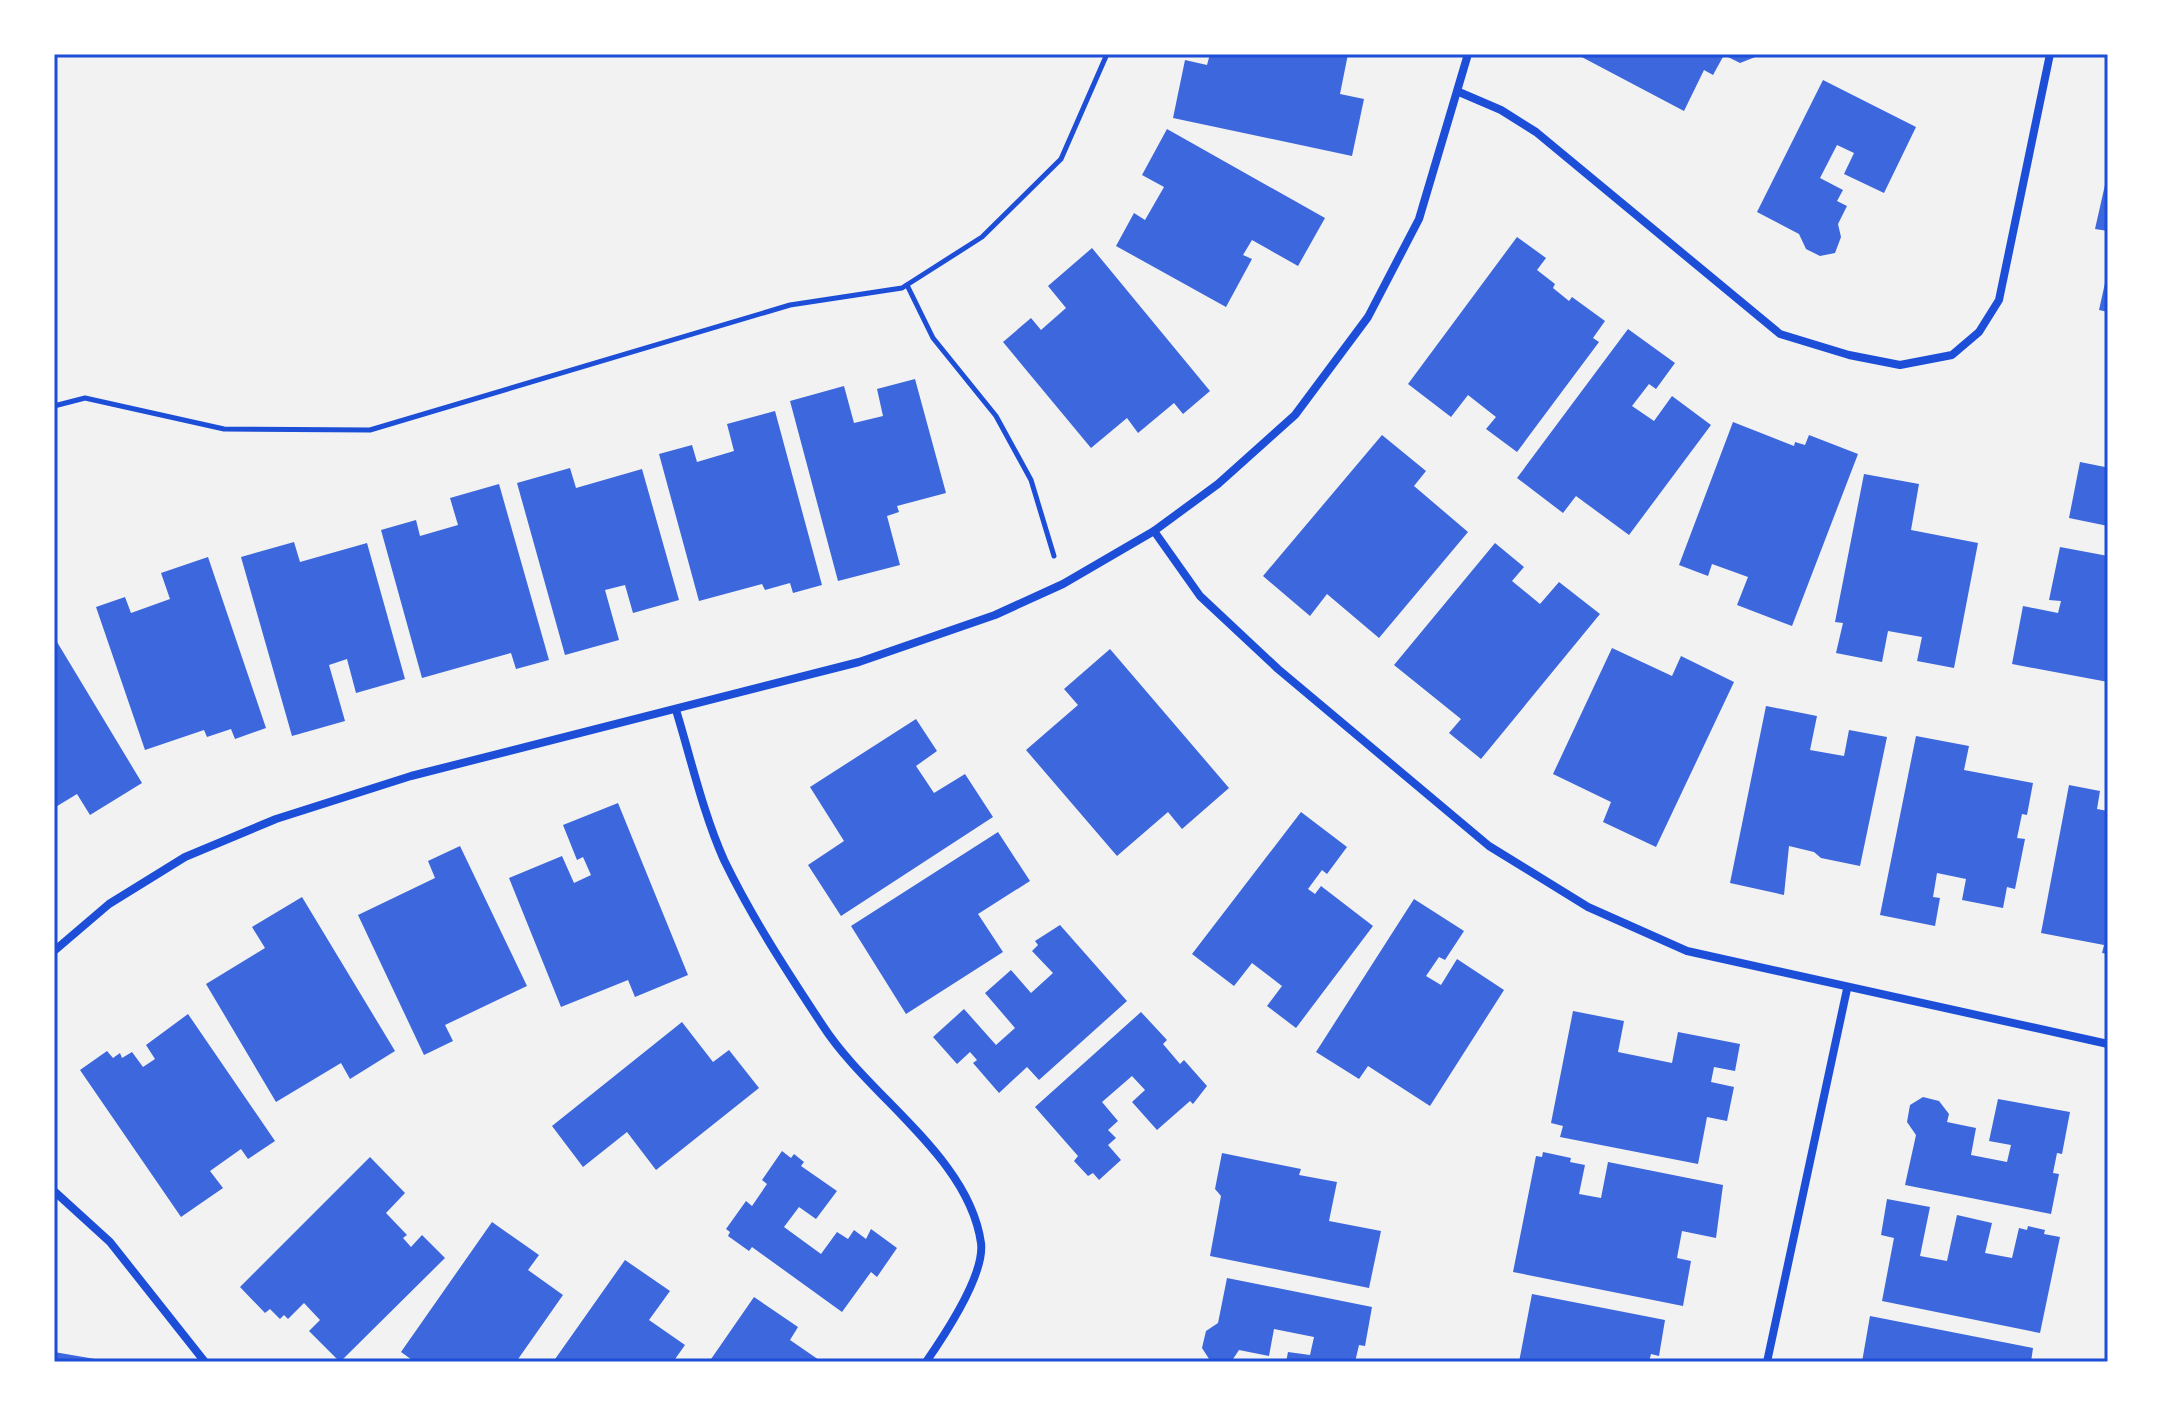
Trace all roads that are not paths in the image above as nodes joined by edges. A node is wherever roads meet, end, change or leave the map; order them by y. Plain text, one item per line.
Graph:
1 (1468, 54) edge
2 (2050, 54) edge
3 (1459, 92) junction
4 (1154, 531) junction
5 (676, 710) junction
6 (54, 951) edge
7 (1847, 989) junction
8 (2108, 1044) edge
9 (54, 1191) edge
10 (205, 1362) edge
11 (926, 1362) edge
12 (1767, 1362) edge

1 - 3 street
2 - 3 street
3 - 4 street
4 - 5 street
4 - 7 street
5 - 6 street
5 - 11 street
7 - 8 street
7 - 12 street
9 - 10 street

